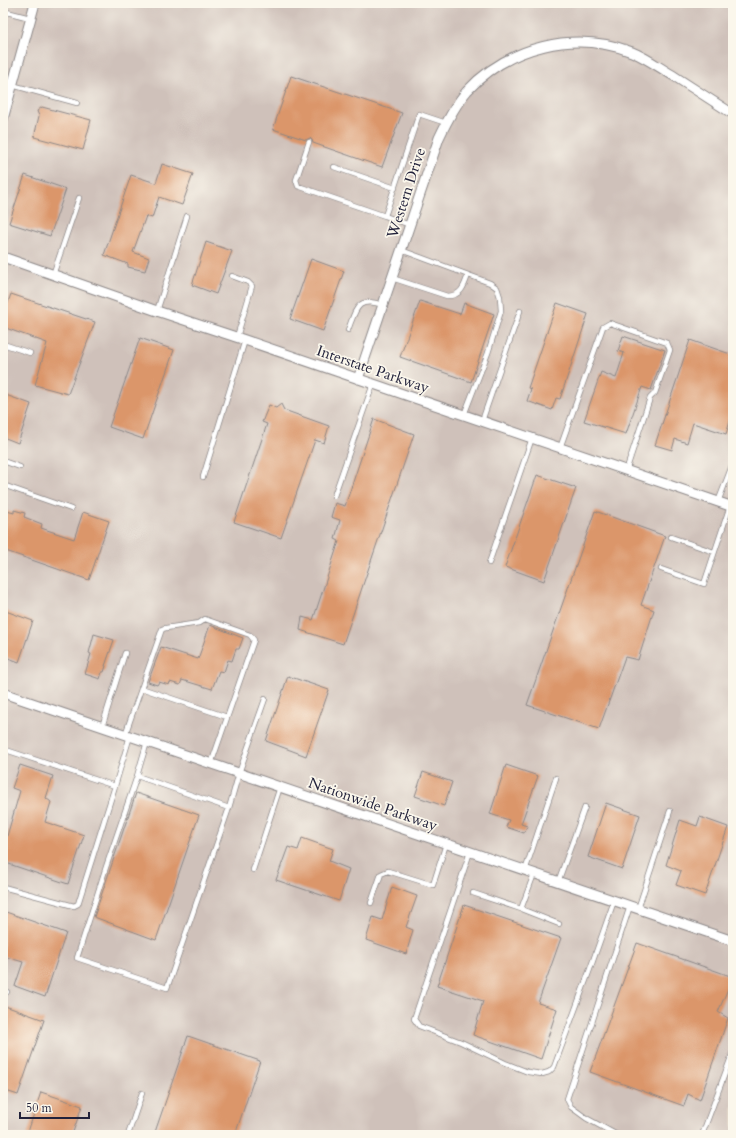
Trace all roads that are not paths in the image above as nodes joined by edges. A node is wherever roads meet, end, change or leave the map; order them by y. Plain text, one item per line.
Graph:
1 (35, 3) edge
2 (3, 11) edge
3 (30, 18) junction
4 (12, 86) junction
5 (77, 103) dead end
6 (733, 114) edge
7 (3, 119) edge
8 (446, 123) junction
9 (310, 142) dead end
10 (334, 167) dead end
11 (395, 188) junction
12 (79, 198) dead end
13 (187, 216) dead end
14 (385, 216) junction
15 (410, 225) junction
16 (401, 250) junction
17 (3, 257) edge
18 (53, 274) junction
19 (468, 275) junction
20 (232, 276) dead end
21 (392, 278) junction
22 (383, 305) junction
23 (157, 311) junction
24 (520, 311) dead end
25 (348, 330) dead end
26 (241, 338) junction
27 (3, 344) edge
28 (30, 353) dead end
29 (358, 378) junction
30 (373, 384) junction
31 (464, 415) junction
32 (482, 421) junction
33 (532, 438) junction
34 (560, 448) junction
35 (3, 461) edge
36 (733, 463) edge
37 (20, 467) dead end
38 (626, 471) junction
39 (203, 477) dead end
40 (3, 485) edge
41 (334, 496) dead end
42 (718, 502) junction
43 (731, 507) edge
44 (71, 509) dead end
45 (671, 537) dead end
46 (714, 552) junction
47 (489, 563) dead end
48 (661, 569) dead end
49 (125, 653) dead end
50 (141, 688) junction
51 (3, 693) edge
52 (265, 699) dead end
53 (227, 717) junction
54 (102, 727) junction
55 (127, 735) junction
56 (147, 742) junction
57 (3, 749) edge
58 (211, 764) junction
59 (239, 773) junction
60 (137, 776) junction
61 (556, 778) dead end
62 (115, 786) junction
63 (280, 787) junction
64 (585, 807) dead end
65 (229, 808) junction
66 (670, 811) dead end
67 (446, 844) junction
68 (470, 852) junction
69 (254, 870) dead end
70 (525, 871) junction
71 (534, 874) junction
72 (558, 882) junction
73 (3, 887) edge
74 (473, 893) dead end
75 (614, 901) junction
76 (371, 903) dead end
77 (634, 908) junction
78 (521, 909) junction
79 (559, 924) dead end
80 (733, 941) edge
81 (733, 1052) edge
82 (142, 1093) dead end
83 (128, 1135) edge
84 (617, 1135) edge
85 (702, 1135) edge

1 - 3 street
2 - 3 lane
3 - 4 street
4 - 5 lane
4 - 7 street
6 - 8 street, Western Drive
8 - 11 lane
8 - 15 street, Western Drive
9 - 14 lane
10 - 11 lane
11 - 14 lane
12 - 18 lane
13 - 23 lane
14 - 15 lane
15 - 16 street, Western Drive
16 - 19 lane
16 - 21 street, Western Drive
17 - 18 street, Interstate Parkway
18 - 23 street, Interstate Parkway
19 - 21 lane
19 - 31 lane
20 - 26 lane
21 - 22 street, Western Drive
22 - 25 lane
22 - 29 street, Western Drive
23 - 26 street, Interstate Parkway
24 - 32 lane
26 - 29 street, Interstate Parkway
26 - 39 lane
27 - 28 lane
29 - 30 street, Interstate Parkway
30 - 31 street, Interstate Parkway
30 - 41 lane
31 - 32 street, Interstate Parkway
32 - 33 street, Interstate Parkway
33 - 34 street, Interstate Parkway
33 - 47 lane
34 - 38 street, Interstate Parkway
34 - 38 lane
35 - 37 lane
36 - 42 lane
38 - 42 street, Interstate Parkway
40 - 44 lane
42 - 43 street, Interstate Parkway
43 - 46 lane
45 - 46 lane
46 - 48 lane
49 - 54 lane
50 - 53 lane
50 - 53 lane
50 - 55 lane
51 - 54 street, Nationwide Parkway
52 - 59 lane
53 - 58 lane
54 - 55 street, Nationwide Parkway
55 - 56 street, Nationwide Parkway
55 - 62 lane
56 - 58 street, Nationwide Parkway
56 - 60 lane
57 - 62 lane
58 - 59 street, Nationwide Parkway
59 - 63 street, Nationwide Parkway
59 - 65 lane
60 - 65 lane
60 - 65 lane
61 - 70 lane
62 - 73 lane
63 - 67 street, Nationwide Parkway
63 - 69 lane
64 - 72 lane
66 - 77 lane
67 - 68 street, Nationwide Parkway
67 - 76 lane
68 - 70 street, Nationwide Parkway
68 - 75 lane
70 - 71 street, Nationwide Parkway
71 - 72 street, Nationwide Parkway
71 - 78 lane
72 - 75 street, Nationwide Parkway
74 - 78 lane
75 - 77 street, Nationwide Parkway
77 - 80 street, Nationwide Parkway
77 - 84 lane
78 - 79 lane
81 - 85 lane
82 - 83 lane

